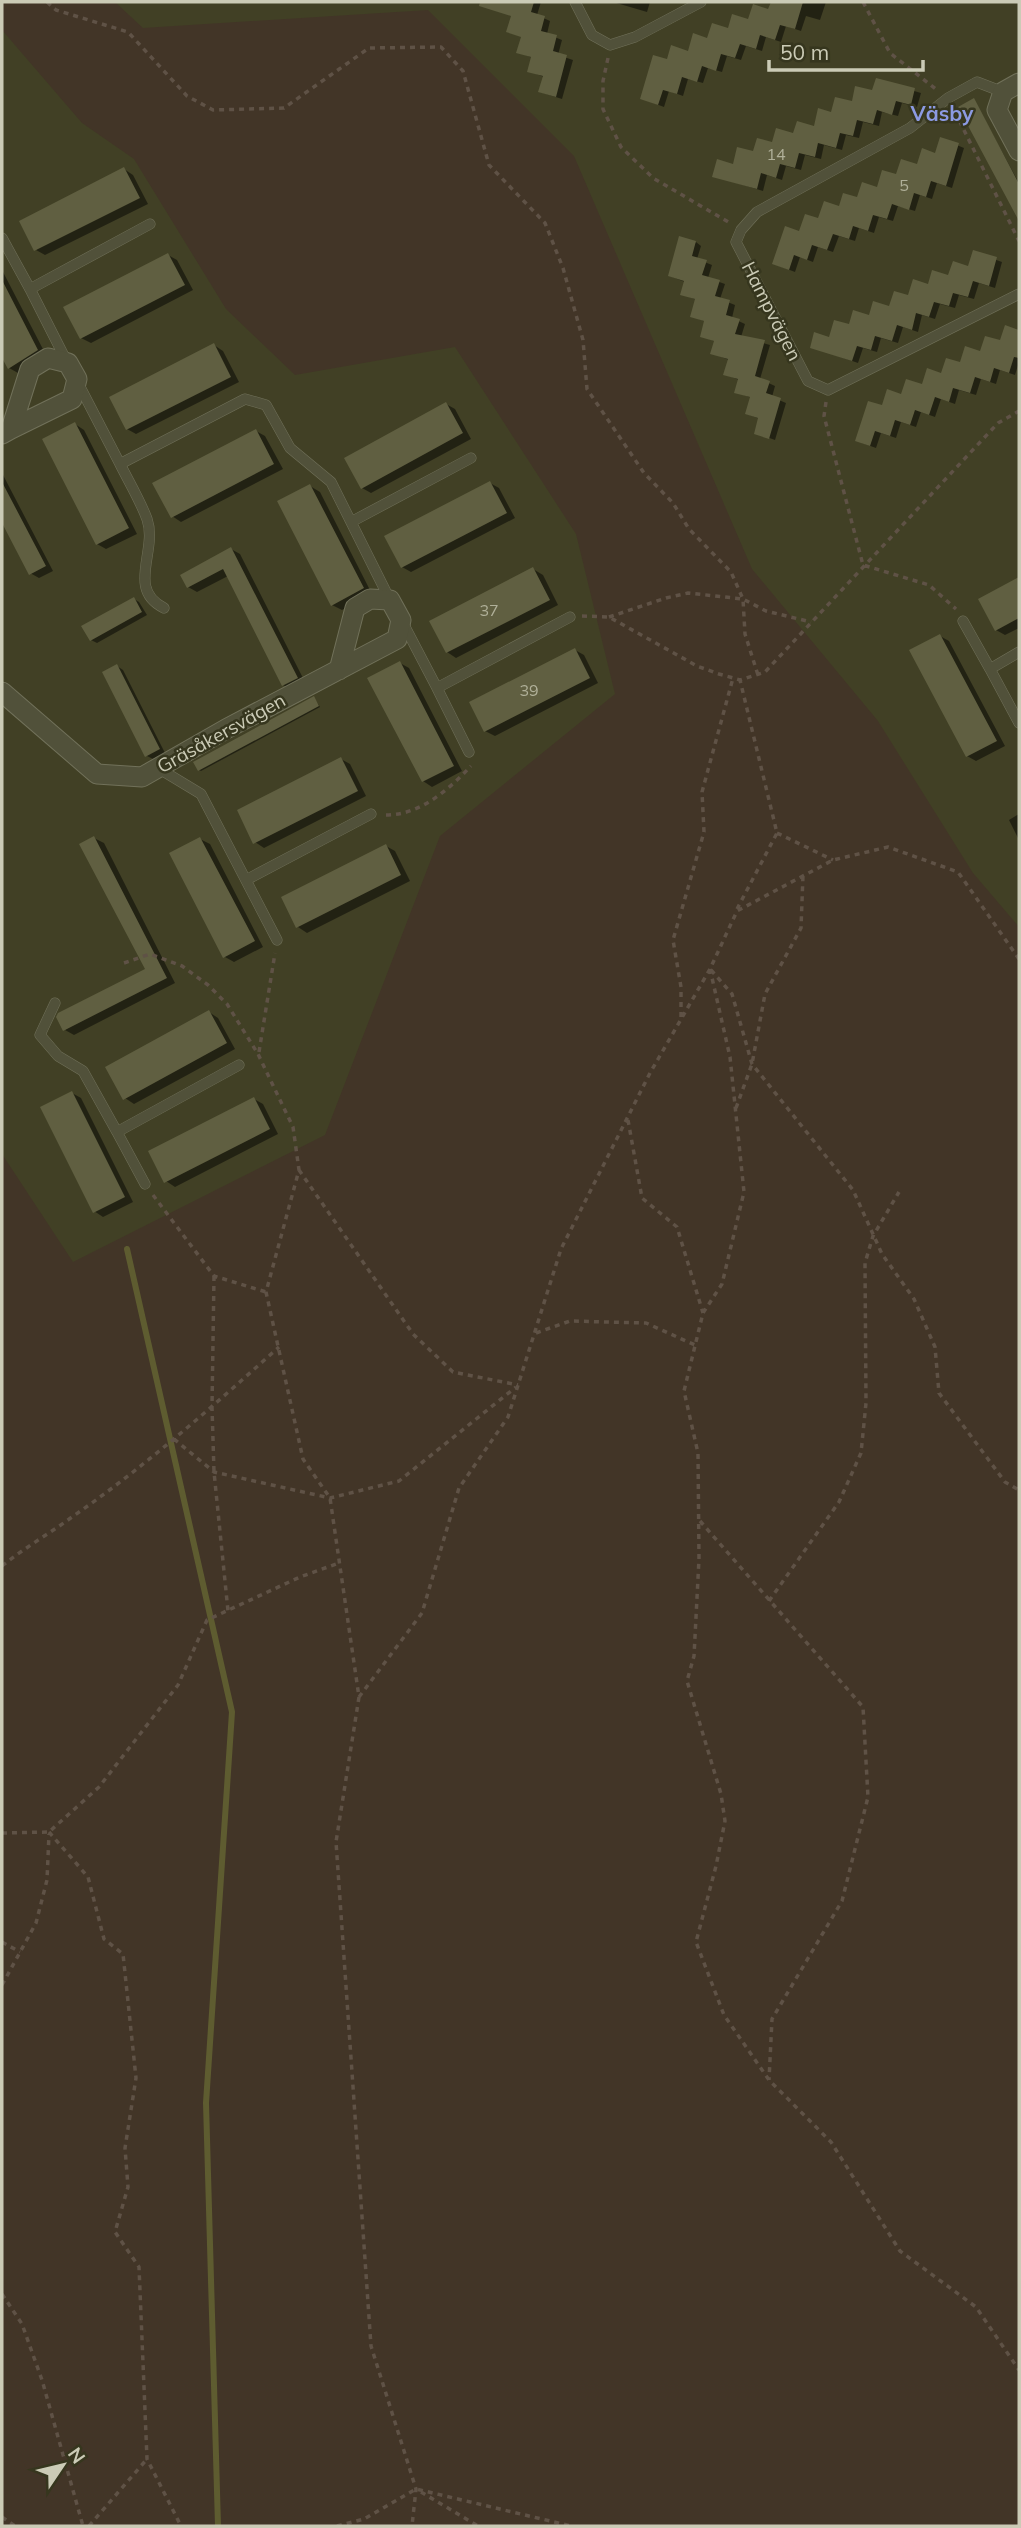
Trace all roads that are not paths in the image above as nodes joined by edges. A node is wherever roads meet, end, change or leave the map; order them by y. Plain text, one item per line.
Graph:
1 (575, 2) edge
2 (701, 2) edge
3 (1011, 88) edge
4 (1019, 151) edge
5 (150, 224) dead end
6 (2, 238) edge
7 (30, 289) junction
8 (1019, 294) edge
9 (72, 371) junction
10 (6, 432) edge
11 (471, 458) dead end
12 (120, 464) junction
13 (351, 522) junction
14 (390, 600) junction
15 (164, 608) dead end
16 (570, 617) road end
17 (401, 620) junction
18 (963, 621) road end
19 (1019, 652) edge
20 (990, 668) junction
21 (339, 670) junction
22 (437, 688) junction
23 (2, 692) edge
24 (1019, 723) edge
25 (469, 752) road end
26 (158, 768) junction
27 (371, 814) road end
28 (246, 880) junction
29 (277, 940) road end
30 (55, 1003) dead end
31 (239, 1065) dead end
32 (117, 1132) junction
33 (145, 1184) road end

1 - 2 lane
3 - 4 street
3 - 8 lane, Hampvägen
5 - 7 lane
6 - 7 lane
7 - 9 lane
9 - 10 street
9 - 10 street
9 - 12 lane
11 - 13 lane
12 - 13 lane
12 - 15 lane
13 - 14 lane
14 - 17 street
14 - 21 street
16 - 22 lane
17 - 21 street, Gräsåkersvägen
17 - 22 lane
18 - 20 lane
19 - 20 lane
20 - 24 lane
21 - 26 street, Gräsåkersvägen
22 - 25 lane
23 - 26 street, Gräsåkersvägen
26 - 28 lane
27 - 28 lane
28 - 29 lane
30 - 32 lane
31 - 32 lane
32 - 33 lane

